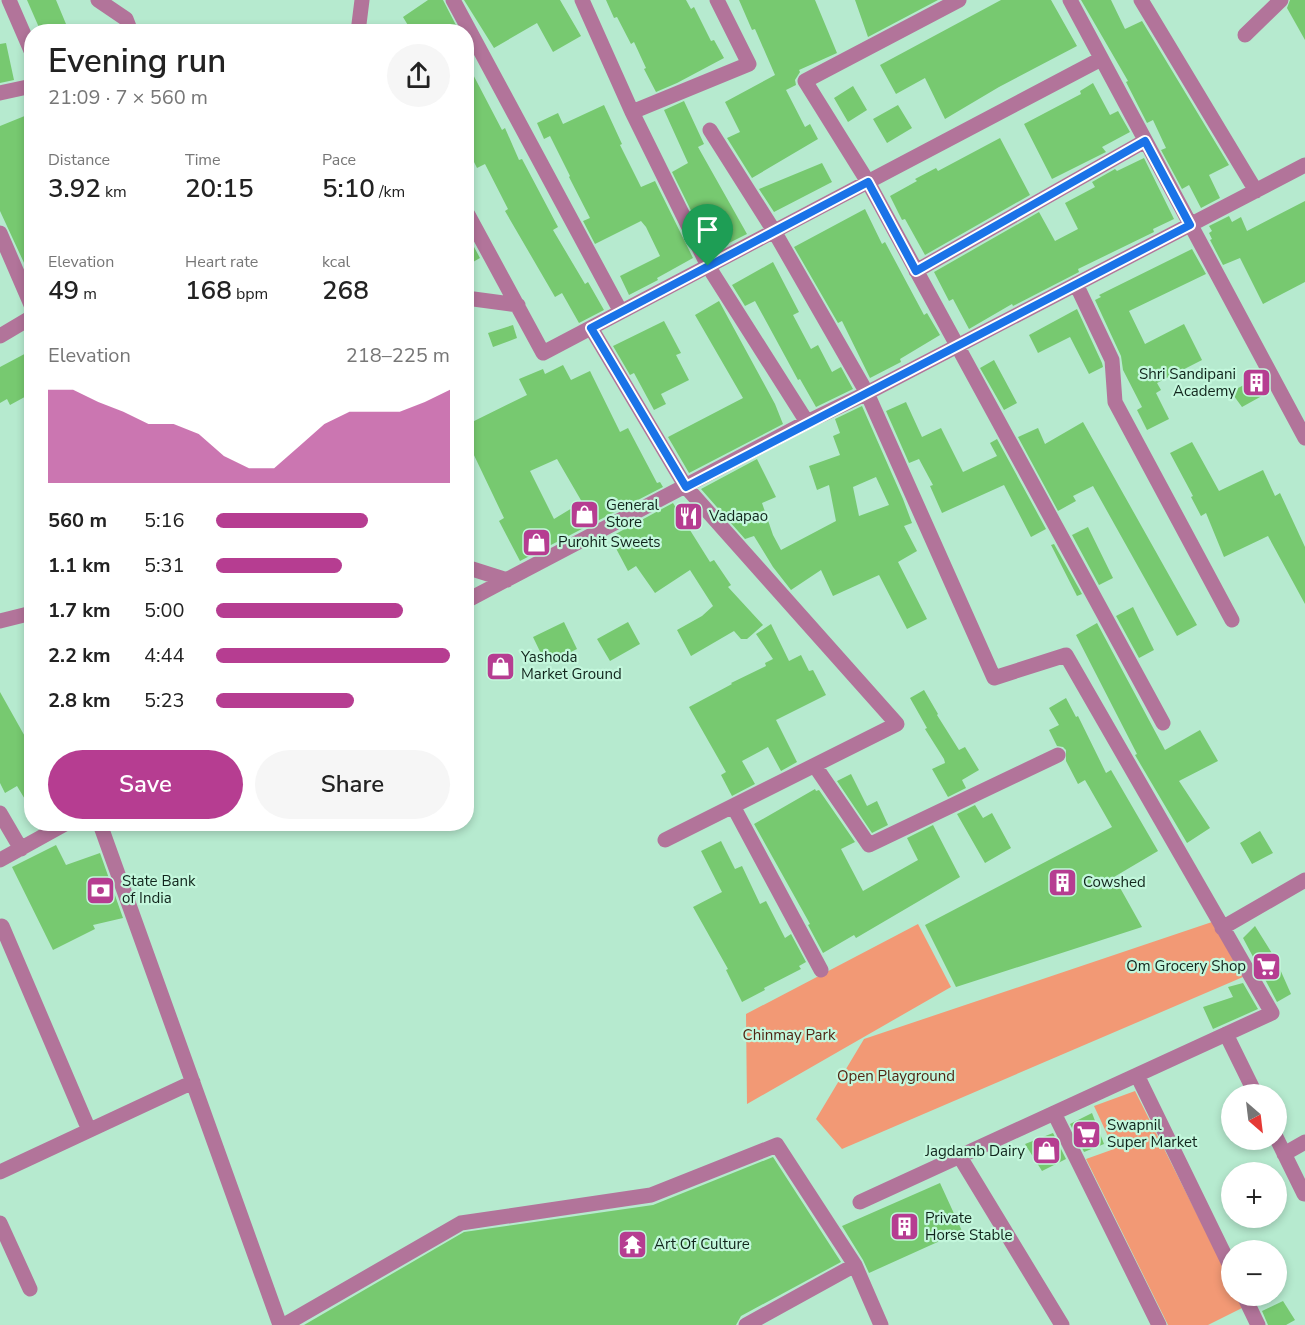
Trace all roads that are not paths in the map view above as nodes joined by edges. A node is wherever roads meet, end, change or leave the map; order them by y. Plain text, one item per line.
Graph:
1 (9, 0) edge
2 (98, 0) edge
3 (453, 0) edge
4 (582, 0) edge
5 (717, 0) edge
6 (958, 0) edge
7 (1070, 0) edge
8 (1141, 0) edge
9 (1281, 0) edge
10 (362, 8) edge
11 (128, 24) edge
12 (359, 24) edge
13 (367, 24) edge
14 (466, 24) edge
15 (24, 35) edge
16 (1245, 35) dead end
17 (474, 39) edge
18 (1101, 59) junction
19 (24, 88) edge
20 (0, 93) edge
21 (632, 112) junction
22 (710, 130) dead end
23 (1145, 141) junction
24 (1305, 165) edge
25 (868, 182) junction
26 (1256, 191) junction
27 (474, 225) edge
28 (1190, 225) junction
29 (774, 231) junction
30 (0, 233) edge
31 (708, 266) junction
32 (916, 271) junction
33 (1076, 284) junction
34 (24, 288) edge
35 (474, 299) edge
36 (518, 305) junction
37 (621, 312) junction
38 (24, 322) edge
39 (591, 328) junction
40 (0, 336) edge
41 (957, 346) junction
42 (867, 393) junction
43 (807, 422) junction
44 (1305, 438) edge
45 (686, 487) junction
46 (474, 570) edge
47 (507, 580) junction
48 (474, 597) edge
49 (24, 615) edge
50 (1232, 620) dead end
51 (0, 621) edge
52 (1163, 723) dead end
53 (1058, 755) dead end
54 (815, 766) junction
55 (733, 806) junction
56 (0, 813) edge
57 (53, 831) edge
58 (103, 831) edge
59 (665, 840) dead end
60 (21, 849) junction
61 (0, 860) edge
62 (1305, 880) edge
63 (0, 927) edge
64 (1222, 928) junction
65 (821, 970) dead end
66 (1226, 1034) junction
67 (1137, 1075) junction
68 (193, 1082) junction
69 (1251, 1084) edge
70 (1054, 1113) junction
71 (89, 1130) junction
72 (1305, 1142) edge
73 (1282, 1150) edge
74 (1284, 1154) junction
75 (960, 1157) junction
76 (0, 1172) edge
77 (1304, 1194) edge
78 (860, 1202) dead end
79 (0, 1222) edge
80 (1221, 1247) edge
81 (855, 1265) junction
82 (30, 1289) dead end
83 (1249, 1306) edge
84 (282, 1325) edge
85 (746, 1325) edge
86 (881, 1325) edge
87 (1062, 1325) edge
88 (1159, 1325) edge
89 (1258, 1325) edge

1 - 15 street
2 - 11 street
3 - 14 street
4 - 21 street
5 - 21 street
6 - 25 street
7 - 18 street
8 - 26 street
9 - 16 street
10 - 12 street
10 - 13 street
17 - 37 street
18 - 23 street
18 - 25 street
19 - 20 street
21 - 31 street
22 - 29 street
23 - 28 street
23 - 32 street
24 - 26 street
25 - 29 street
25 - 32 street
26 - 28 street
27 - 36 street
28 - 33 street
28 - 44 street
29 - 31 street
29 - 42 street
30 - 34 street
31 - 37 street
31 - 43 street
32 - 41 street
33 - 41 street
33 - 50 street
35 - 36 street
36 - 39 street
37 - 39 street
38 - 40 street
39 - 45 street
41 - 42 street
41 - 52 street
42 - 43 street
42 - 64 street
43 - 45 street
45 - 47 street
45 - 54 street
46 - 47 street
47 - 48 street
49 - 51 street
53 - 54 street
54 - 55 street
55 - 59 street
55 - 65 street
56 - 60 street
57 - 60 street
58 - 68 street
60 - 61 street
62 - 64 street
63 - 71 street
64 - 66 street
66 - 67 street
66 - 69 street
67 - 70 street
67 - 80 street
68 - 71 street
68 - 84 street
70 - 75 street
70 - 88 street
71 - 76 street
72 - 74 street
73 - 74 street
74 - 77 street
75 - 78 street
75 - 87 street
79 - 82 street
81 - 84 street
81 - 85 street
81 - 86 street
83 - 89 street

